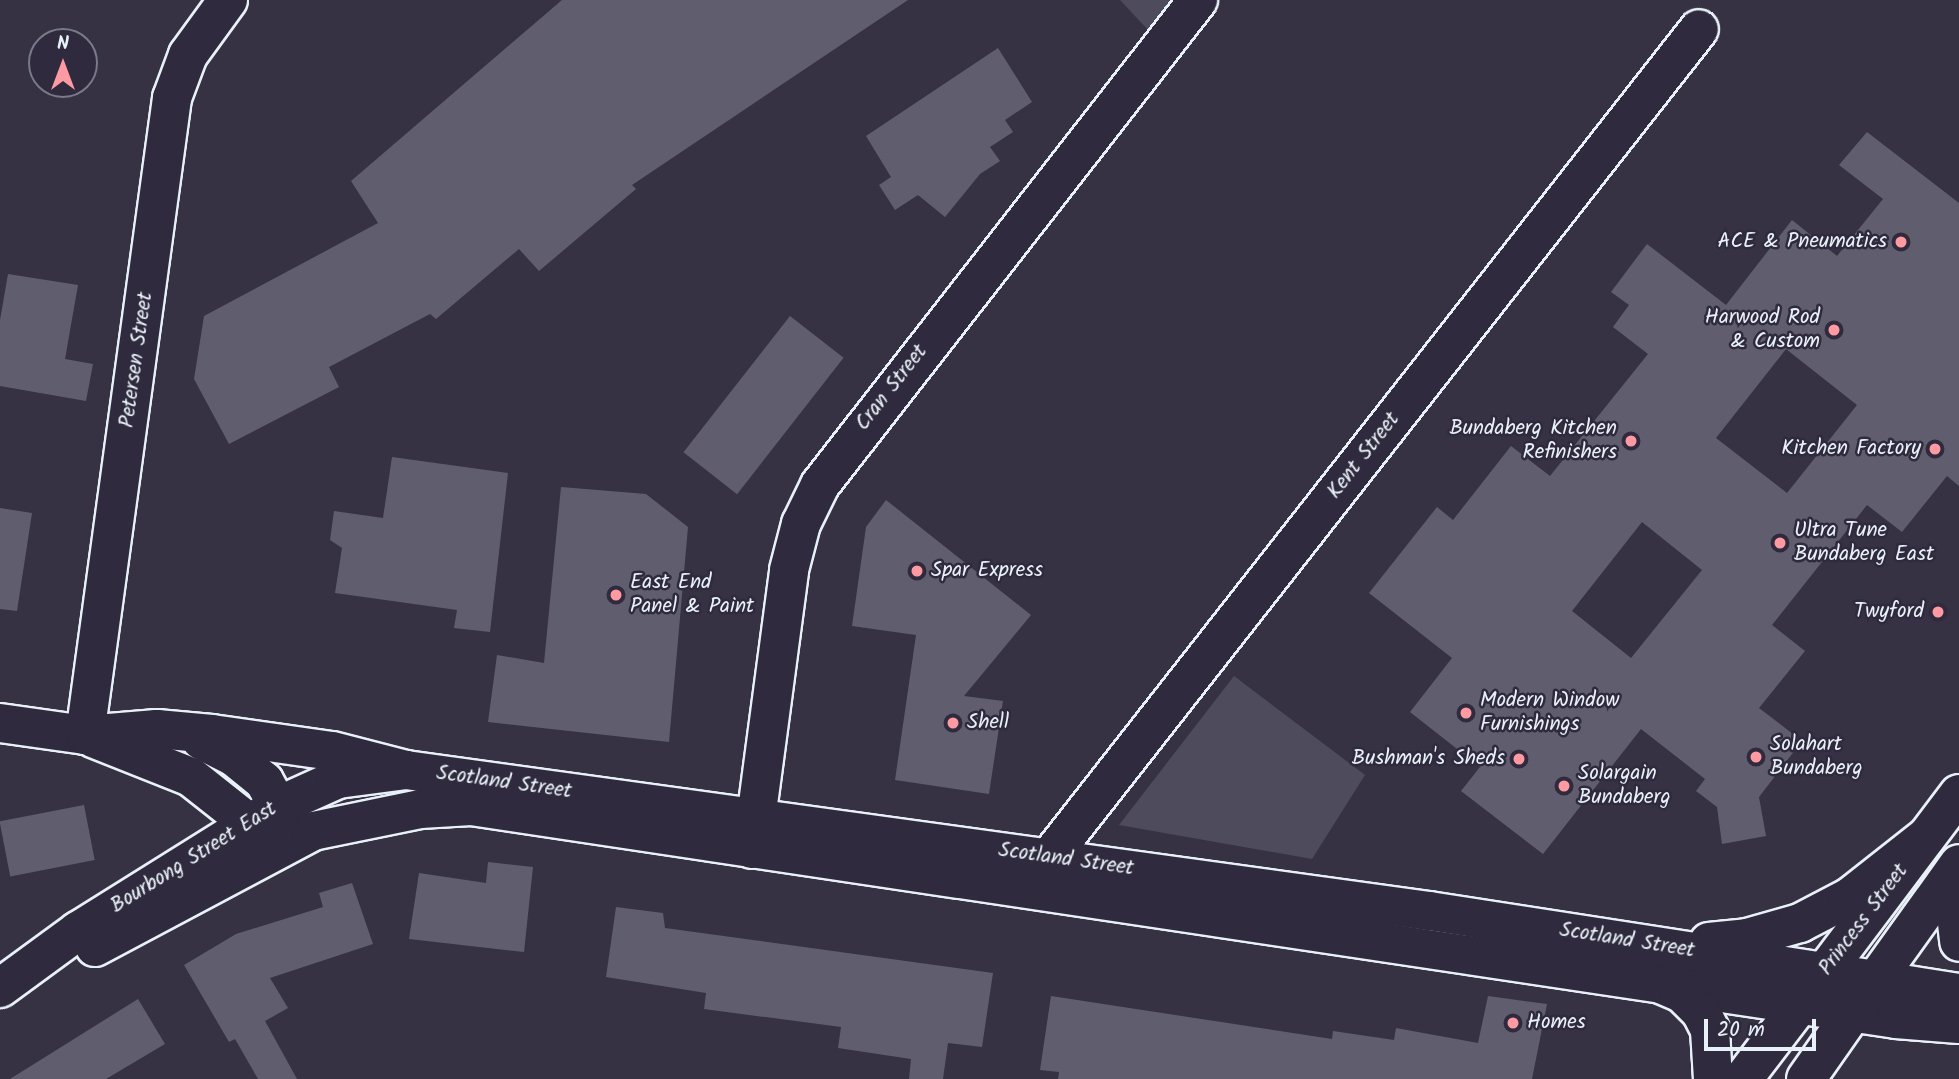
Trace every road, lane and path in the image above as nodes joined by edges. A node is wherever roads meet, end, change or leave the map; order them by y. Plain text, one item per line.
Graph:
1 (228, 0) edge
2 (1198, 0) edge
3 (1699, 29) dead end
4 (0, 723) edge
5 (173, 730) junction
6 (85, 735) junction
7 (406, 770) junction
8 (1959, 794) edge
9 (264, 814) junction
10 (361, 818) joint
11 (754, 833) junction
12 (1926, 837) junction
13 (287, 842) junction
14 (1959, 864) edge
15 (1046, 874) junction
16 (1959, 887) edge
17 (1959, 942) edge
18 (1652, 962) junction
19 (1824, 973) junction
20 (0, 989) edge
21 (1959, 993) edge
22 (1863, 997) junction
23 (1801, 1004) junction
24 (1959, 1024) edge
25 (1713, 1079) edge
26 (1743, 1079) edge
27 (1806, 1079) edge

1 - 6 street, Petersen Street
2 - 11 street, Cran Street
3 - 15 street, Kent Street
4 - 6 street, Scotland Street
5 - 6 street, Scotland Street
5 - 7 street, Scotland Street
5 - 9 street, Scotland Street
6 - 9 street, Scotland Street
7 - 9 street, Bourbong Street East
7 - 11 street, Scotland Street
8 - 12 street, Princess Street
9 - 13 street, Scotland Street
9 - 20 street, Bourbong Street East
10 - 11 street, Scotland Street
10 - 13 street, Bourbong Street East
11 - 15 street, Scotland Street
12 - 18 street
12 - 19 street, Princess Street
13 - 20 street, Bourbong Street East
14 - 22 street, Princess Street
15 - 18 street, Scotland Street
16 - 17 street
18 - 19 street, Scotland Street
18 - 23 street, Scotland Street
18 - 25 street
19 - 22 street, Scotland Street
19 - 23 street, Princess Street
21 - 22 street, Scotland Street
22 - 23 street, Scotland Street
22 - 24 street, Scotland Street
22 - 27 street, Princess Street
23 - 26 street, Princess Street

